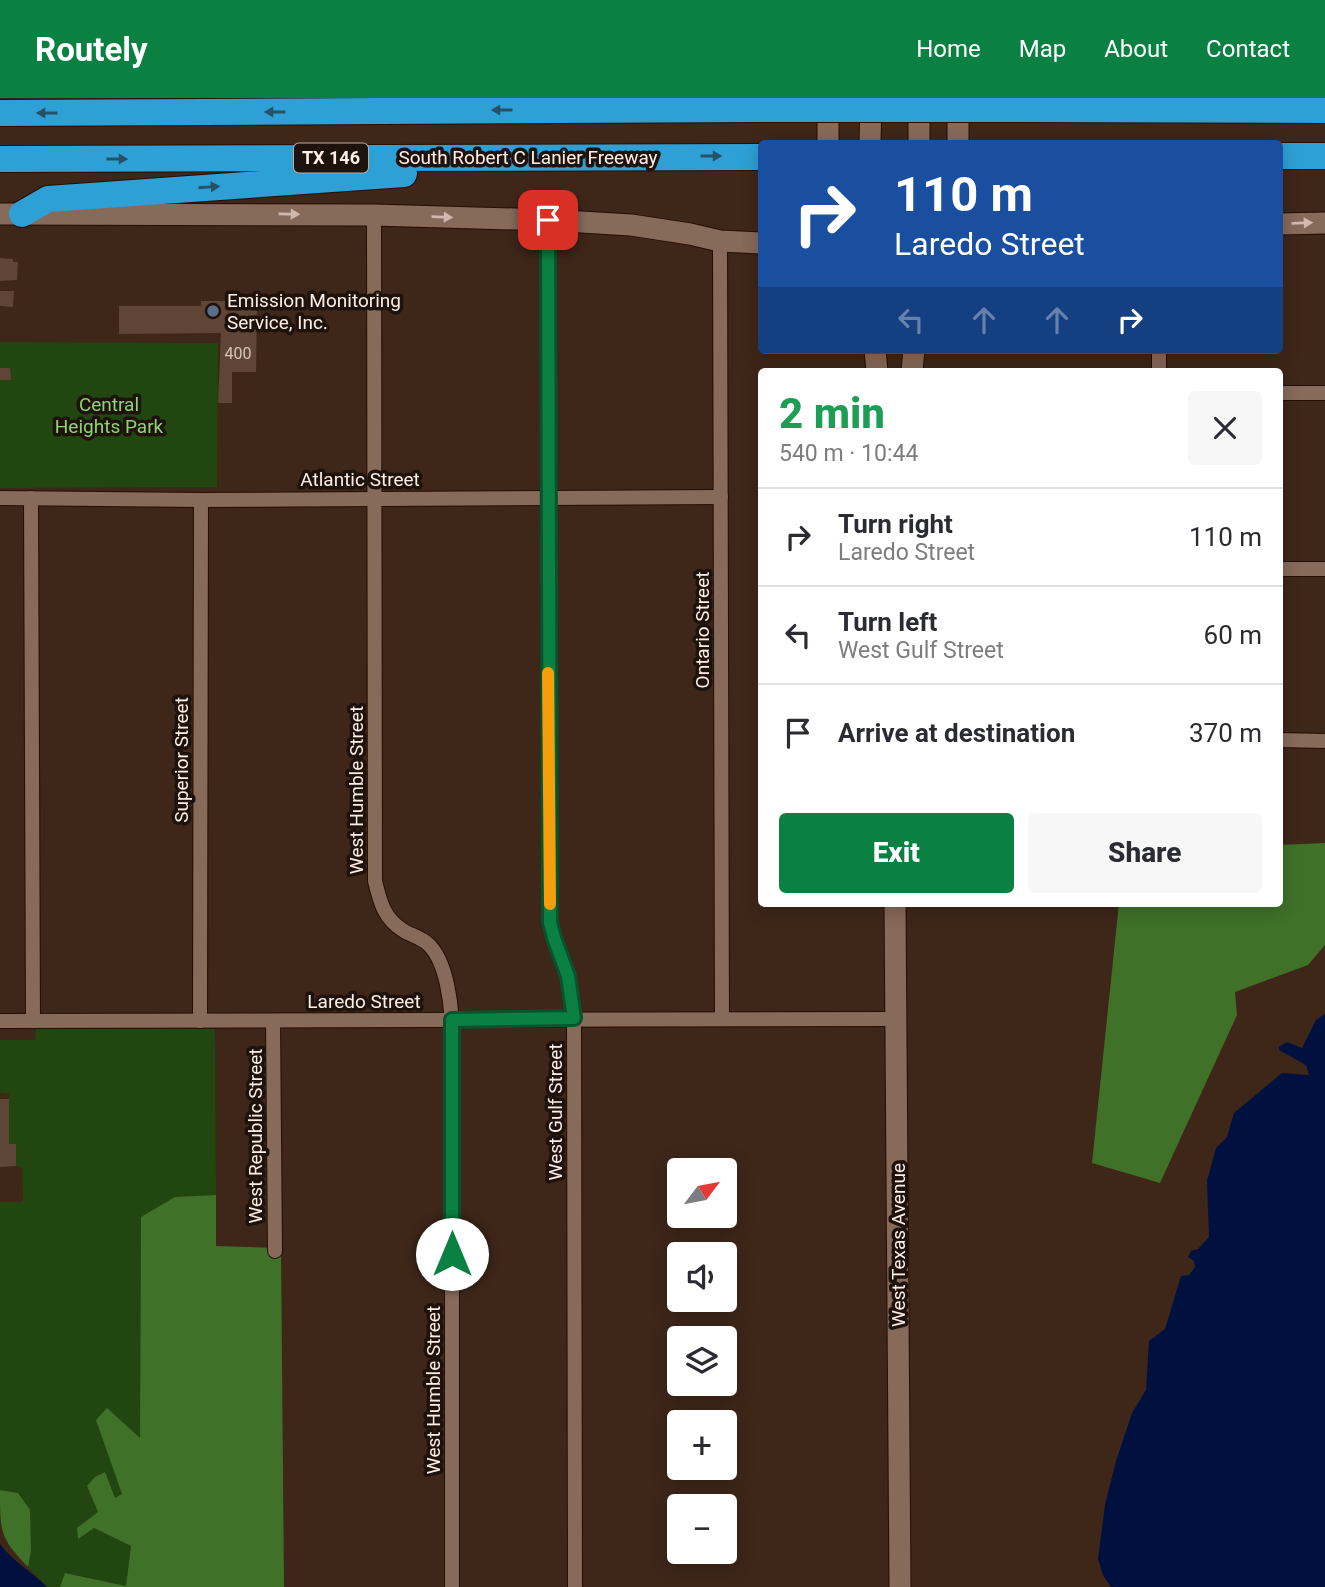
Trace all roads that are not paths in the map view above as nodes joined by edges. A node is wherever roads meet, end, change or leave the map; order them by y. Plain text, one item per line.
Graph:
1 (645, 98) edge
2 (828, 98) edge
3 (919, 98) edge
4 (958, 98) edge
5 (881, 104) edge
6 (693, 109) junction
7 (1325, 110) edge
8 (0, 113) edge
9 (828, 140) edge
10 (871, 140) edge
11 (919, 140) edge
12 (958, 140) edge
13 (662, 156) junction
14 (758, 156) edge
15 (1283, 156) edge
16 (1325, 156) edge
17 (0, 159) edge
18 (11, 214) edge
19 (374, 215) junction
20 (548, 220) junction
21 (1325, 223) edge
22 (1283, 225) edge
23 (720, 241) junction
24 (758, 243) edge
25 (1283, 393) edge
26 (1325, 393) edge
27 (547, 497) junction
28 (721, 497) junction
29 (31, 498) junction
30 (375, 498) junction
31 (0, 499) edge
32 (201, 500) junction
33 (1283, 569) edge
34 (1325, 569) edge
35 (1283, 740) edge
36 (1325, 741) edge
37 (895, 907) edge
38 (574, 1018) junction
39 (722, 1018) junction
40 (895, 1019) junction
41 (452, 1020) junction
42 (0, 1021) edge
43 (33, 1021) junction
44 (200, 1021) junction
45 (273, 1021) junction
46 (275, 1251) dead end
47 (452, 1587) edge
48 (575, 1587) edge
49 (900, 1587) edge

1 - 6 highway
2 - 9 main road
3 - 11 main road
4 - 12 main road
5 - 6 highway, bridge
5 - 7 highway, bridge
5 - 10 main road
6 -> 8 highway
13 -> 14 highway, South Robert C Lanier Freeway / TX 146
17 -> 13 highway, South Robert C Lanier Freeway / TX 146
18 -> 13 highway
15 - 16 highway
18 -> 19 main road
19 -> 20 main road
19 - 30 street, West Humble Street
20 - 23 main road
20 - 27 street, West Gulf Street
22 -> 21 main road
23 - 24 main road
23 - 28 street, Ontario Street
25 - 26 street
27 - 28 street, Atlantic Street
27 - 30 street, Atlantic Street
27 - 38 street, West Gulf Street
28 - 39 street, Ontario Street
29 - 31 street, Atlantic Street
29 - 32 street, Atlantic Street
29 - 43 street
30 - 32 street, Atlantic Street
30 - 41 street, West Humble Street
32 - 44 street, Superior Street
33 - 34 street
35 - 36 street
37 - 40 main road, West Texas Avenue
38 - 39 street, Laredo Street
38 - 41 street, Laredo Street
38 - 48 street, West Gulf Street
39 - 40 street, Laredo Street
40 - 49 main road, West Texas Avenue
41 - 45 street, Laredo Street
41 - 47 street, West Humble Street
42 - 43 street, Laredo Street
43 - 44 street, Laredo Street
44 - 45 street, Laredo Street
45 - 46 street, West Republic Street

